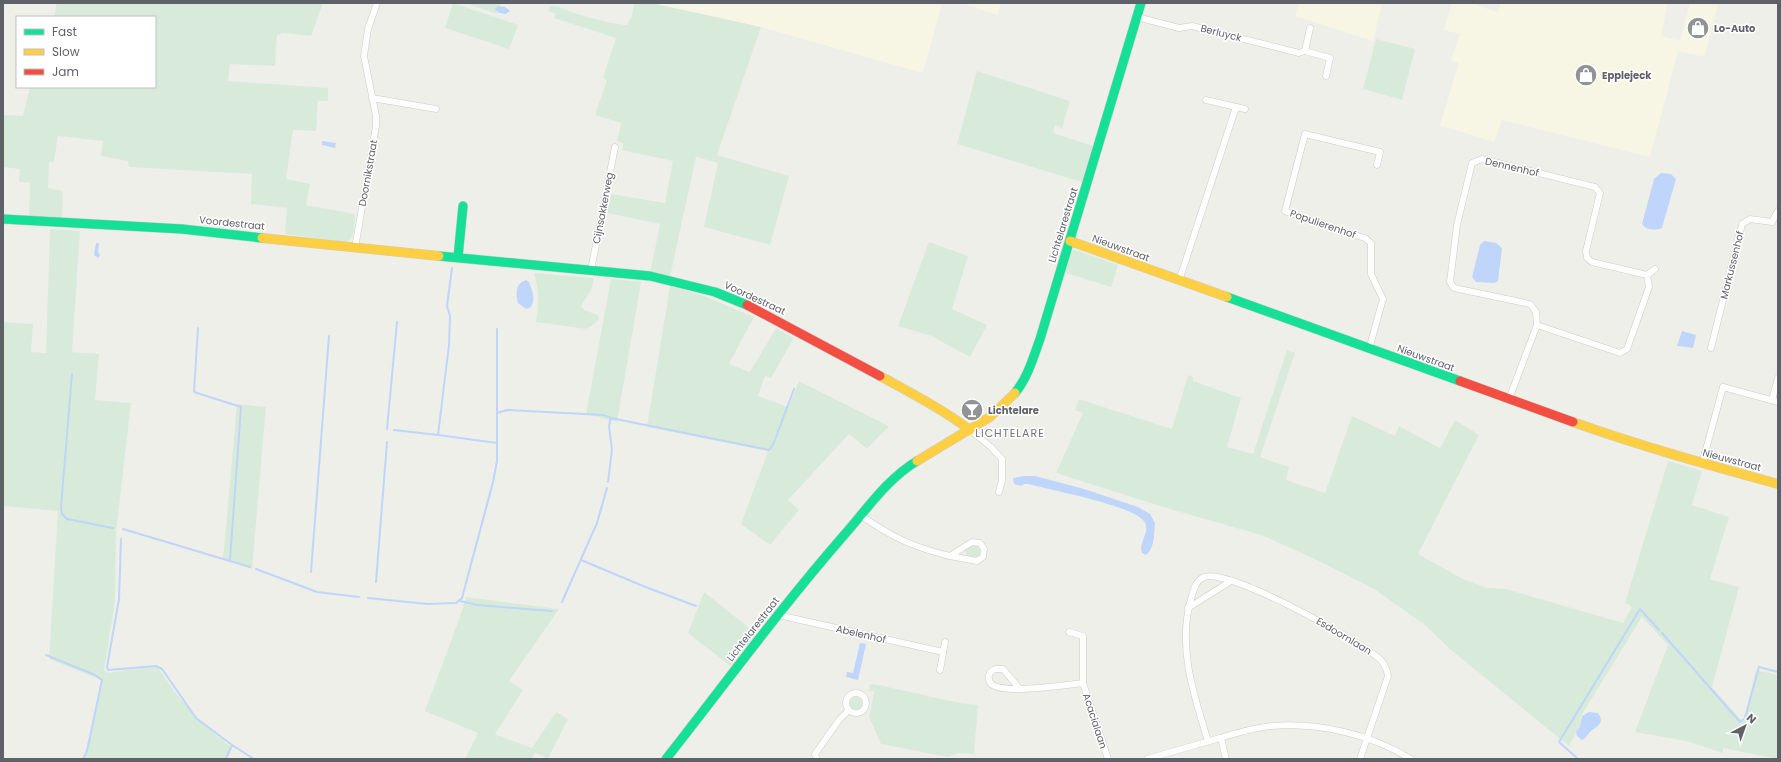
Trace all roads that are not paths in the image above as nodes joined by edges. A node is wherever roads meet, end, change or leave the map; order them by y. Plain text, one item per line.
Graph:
1 (377, 3) edge
2 (1141, 3) edge
3 (1137, 17) junction
4 (1310, 28) dead end
5 (1305, 51) junction
6 (1326, 76) dead end
7 (372, 98) junction
8 (1206, 100) dead end
9 (1236, 107) junction
10 (436, 109) dead end
11 (1245, 109) dead end
12 (614, 147) dead end
13 (1377, 165) dead end
14 (463, 206) dead end
15 (1778, 211) edge
16 (3, 219) edge
17 (1070, 241) junction
18 (355, 248) junction
19 (458, 258) junction
20 (1655, 269) dead end
21 (591, 270) junction
22 (1647, 275) junction
23 (1179, 281) junction
24 (1537, 325) junction
25 (1710, 348) dead end
26 (1369, 349) junction
27 (1778, 378) edge
28 (1508, 399) junction
29 (1775, 401) edge
30 (970, 430) junction
31 (1702, 464) junction
32 (1778, 484) edge
33 (999, 492) dead end
34 (860, 515) junction
35 (950, 556) junction
36 (1232, 581) junction
37 (1188, 608) junction
38 (778, 615) junction
39 (1069, 632) dead end
40 (945, 642) dead end
41 (943, 652) junction
42 (940, 670) dead end
43 (1083, 683) junction
44 (1020, 689) junction
45 (849, 710) dead end
46 (1221, 738) junction
47 (1367, 739) junction
48 (1208, 741) junction
49 (814, 757) edge
50 (666, 759) edge
51 (1108, 759) edge
52 (1147, 759) edge
53 (1226, 759) edge
54 (1360, 759) edge
55 (1411, 759) edge

1 - 7 street, Doornikstraat
2 - 3 street, Lichtelarestraat
3 - 5 street, Berluyck
3 - 17 street, Lichtelarestraat
4 - 5 street
5 - 6 street, Berluyck
7 - 10 street
7 - 18 street, Doornikstraat
8 - 9 street
9 - 11 street
9 - 23 street
12 - 21 street, Cijnsakkerweg
13 - 26 street, Populierenhof
14 - 19 street
15 - 25 street, Markussenhof
16 - 18 street, Voordestraat
17 - 23 street, Nieuwstraat
17 - 30 street, Lichtelarestraat
18 - 19 street, Voordestraat
19 - 21 street, Voordestraat
20 - 22 street
21 - 30 street, Voordestraat
22 - 24 street
22 - 24 street, Dennenhof
23 - 26 street, Nieuwstraat
24 - 28 street
26 - 28 street, Nieuwstraat
27 - 29 street
28 - 31 street, Nieuwstraat
29 - 31 street
30 - 33 street
30 - 34 street, Lichtelarestraat
31 - 32 street, Nieuwstraat
34 - 35 street
34 - 38 street, Lichtelarestraat
35 - 35 street
36 - 37 street
36 - 37 street, Esdoornlaan
36 - 47 street, Esdoornlaan
37 - 48 street, Esdoornlaan
38 - 41 street, Abelenhof
38 - 50 street, Lichtelarestraat
39 - 43 street, Acacialaan
40 - 41 street
41 - 42 street
43 - 44 street, Acacialaan
43 - 51 street, Acacialaan
44 - 44 street, Acacialaan
45 - 49 street
46 - 47 street
46 - 48 street
46 - 53 street
47 - 54 street, Esdoornlaan
47 - 55 street
48 - 52 street

